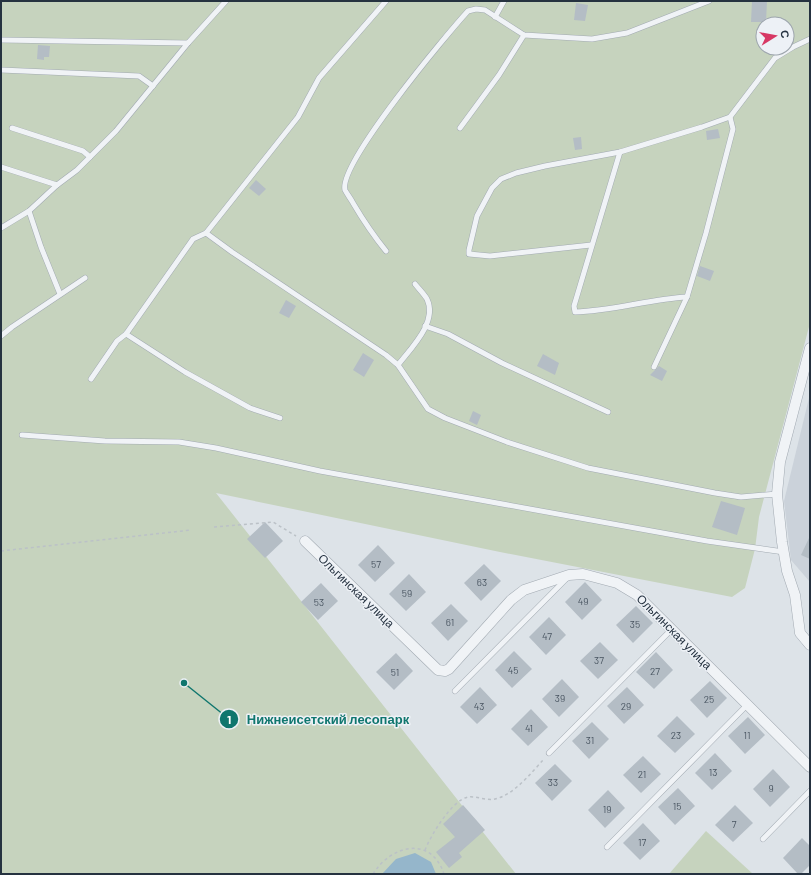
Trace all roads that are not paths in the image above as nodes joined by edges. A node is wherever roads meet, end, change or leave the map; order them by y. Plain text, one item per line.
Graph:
1 (226, 1) edge
2 (386, 1) edge
3 (504, 1) edge
4 (709, 1) edge
5 (495, 17) junction
6 (524, 35) junction
7 (810, 39) edge
8 (1, 40) edge
9 (188, 43) junction
10 (1, 70) edge
11 (153, 86) junction
12 (730, 117) junction
13 (12, 128) dead end
14 (460, 128) dead end
15 (620, 152) junction
16 (90, 157) junction
17 (1, 167) edge
18 (57, 185) junction
19 (29, 211) junction
20 (1, 228) edge
21 (206, 233) junction
22 (591, 245) junction
23 (386, 251) dead end
24 (85, 278) dead end
25 (415, 284) dead end
26 (60, 294) junction
27 (687, 297) junction
28 (425, 326) junction
29 (126, 334) junction
30 (1, 336) edge
31 (810, 348) edge
32 (398, 365) junction
33 (654, 367) dead end
34 (91, 379) dead end
35 (608, 412) dead end
36 (280, 418) dead end
37 (22, 435) dead end
38 (777, 494) junction
39 (305, 541) road end
40 (784, 552) junction
41 (569, 575) junction
42 (671, 630) junction
43 (810, 645) edge
44 (455, 691) dead end
45 (747, 705) junction
46 (550, 753) road end
47 (810, 767) edge
48 (810, 791) edge
49 (763, 839) dead end
50 (607, 847) dead end

1 - 9 lane
2 - 21 lane
3 - 5 lane
4 - 6 lane
5 - 6 lane
5 - 23 lane
6 - 14 lane
7 - 12 lane
8 - 9 lane
9 - 11 lane
10 - 11 lane
11 - 16 lane
12 - 15 lane
12 - 27 lane
13 - 16 lane
15 - 22 lane
15 - 22 lane
16 - 18 lane
17 - 18 lane
18 - 19 lane
19 - 20 lane
19 - 26 lane
21 - 29 lane
21 - 32 lane
22 - 27 lane
24 - 26 lane
25 - 28 lane
26 - 30 lane
27 - 33 lane
28 - 32 lane
28 - 35 lane
29 - 34 lane
29 - 36 lane
31 - 38 street
32 - 38 lane
37 - 40 lane
38 - 40 street
39 - 41 street, Ольгинская улица
40 - 43 street
41 - 42 street, Ольгинская улица
41 - 44 lane
42 - 45 street, Ольгинская улица
42 - 46 lane
45 - 47 street, Ольгинская улица
45 - 50 lane
48 - 49 lane

